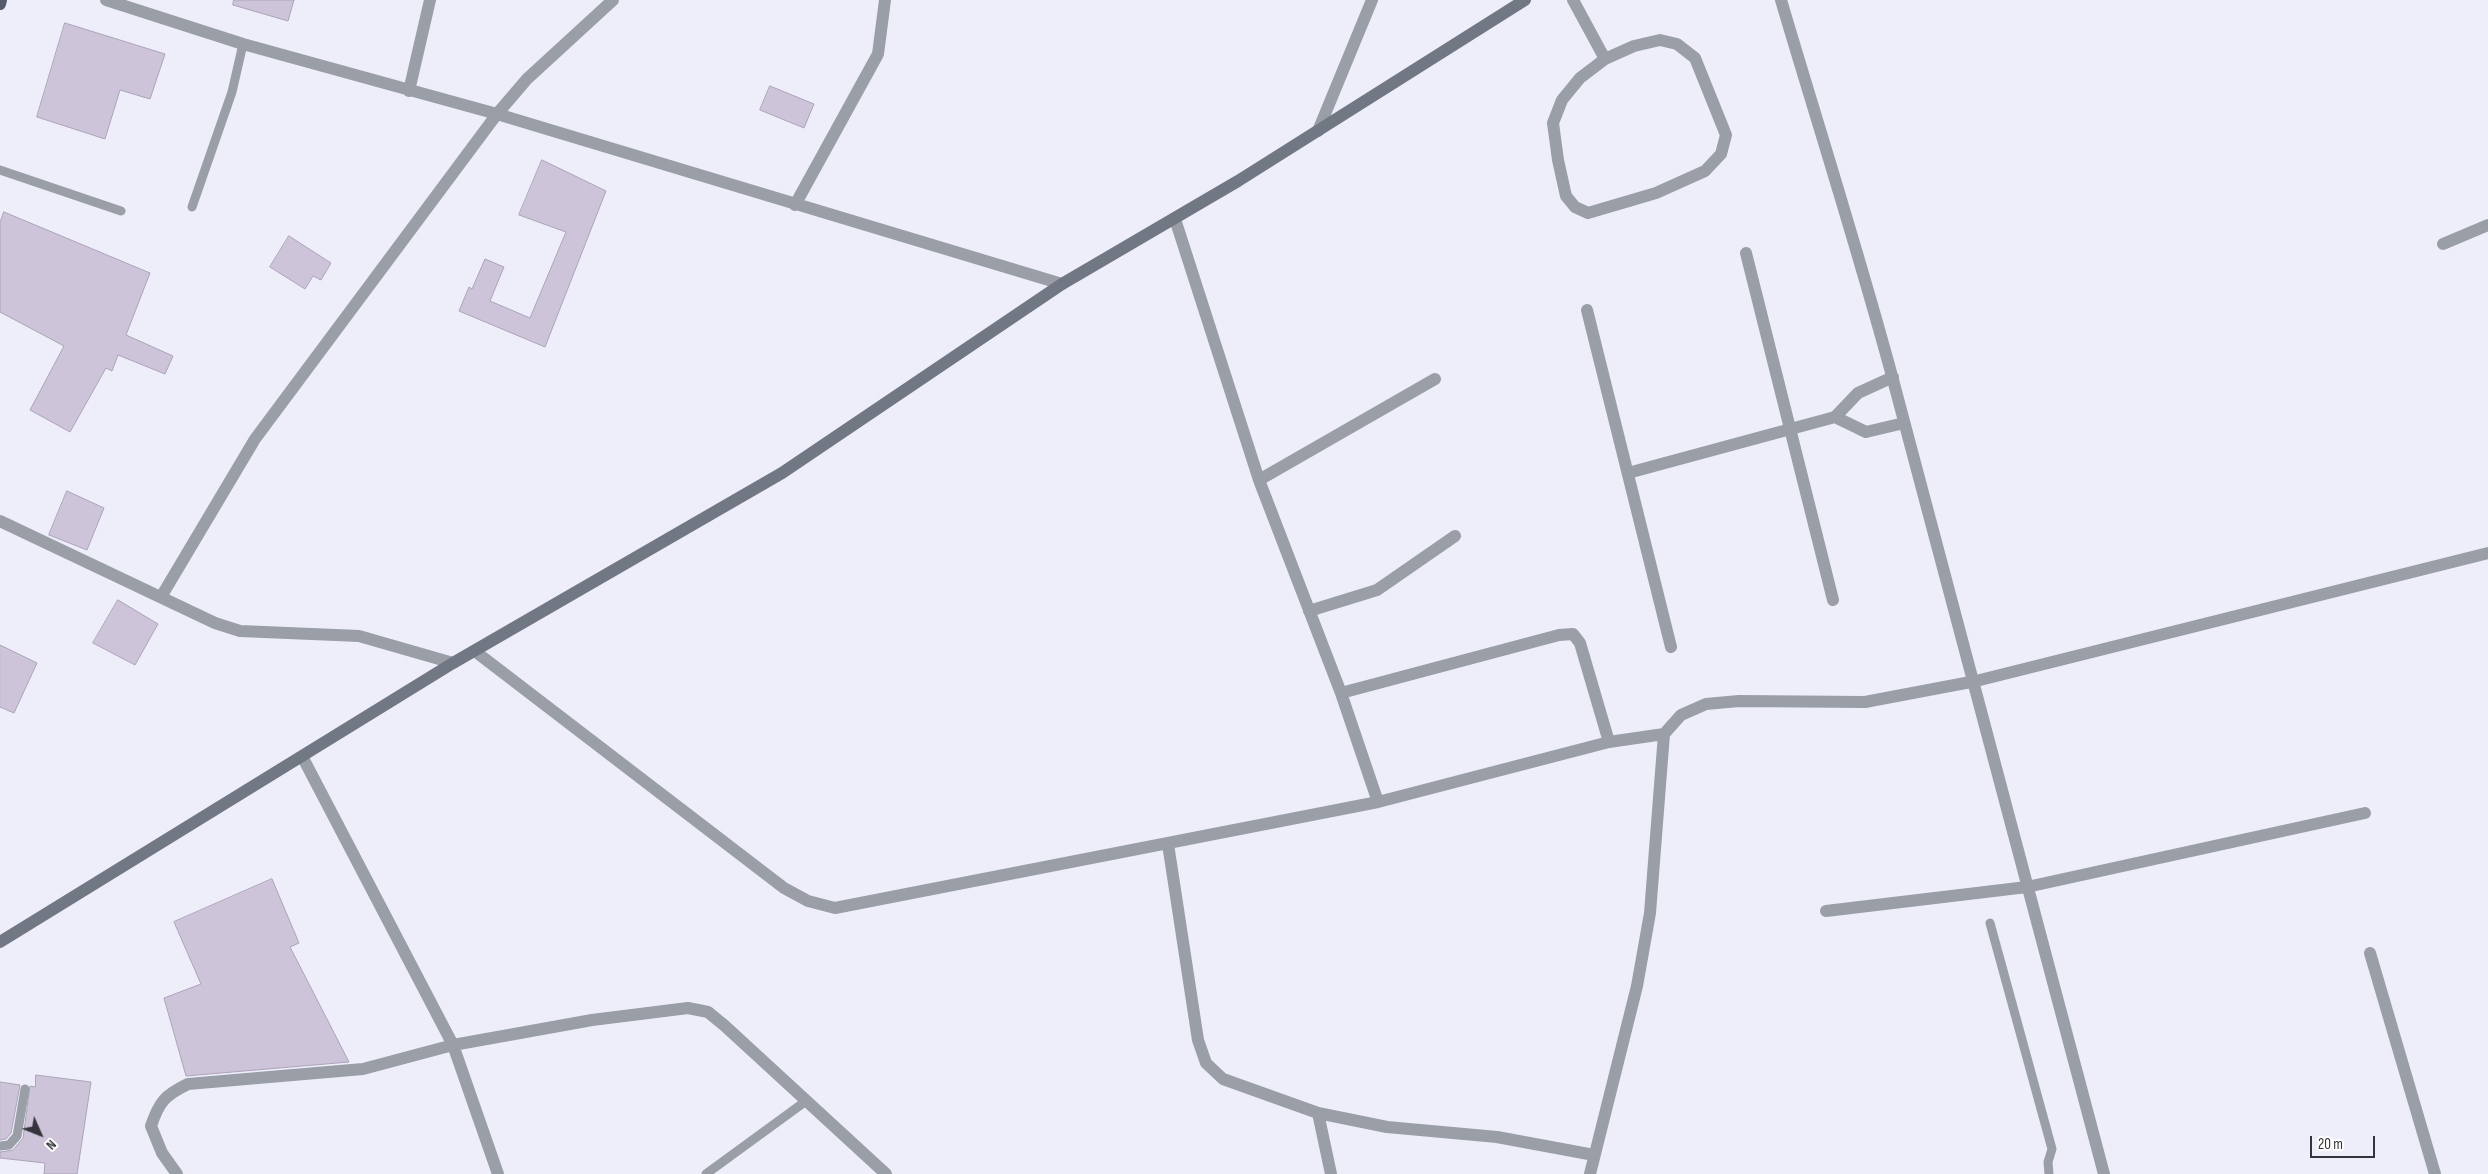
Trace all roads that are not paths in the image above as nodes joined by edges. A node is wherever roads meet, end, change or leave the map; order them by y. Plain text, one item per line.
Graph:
1 (1, 0) edge
2 (106, 0) edge
3 (430, 0) edge
4 (614, 0) edge
5 (885, 0) edge
6 (1372, 0) edge
7 (1525, 0) edge
8 (1573, 0) edge
9 (1782, 0) edge
10 (0, 4) edge
11 (243, 44) junction
12 (1605, 59) junction
13 (408, 91) junction
14 (497, 114) junction
15 (1318, 131) junction
16 (0, 170) edge
17 (795, 205) junction
18 (192, 207) dead end
19 (121, 211) dead end
20 (1175, 219) junction
21 (2488, 225) edge
22 (2443, 244) dead end
23 (1746, 253) dead end
24 (1062, 284) junction
25 (1587, 310) dead end
26 (1893, 377) junction
27 (1435, 379) dead end
28 (1835, 417) junction
29 (1904, 423) junction
30 (1790, 429) junction
31 (1628, 473) junction
32 (1259, 480) junction
33 (0, 520) edge
34 (1456, 536) dead end
35 (2488, 553) edge
36 (162, 597) junction
37 (1833, 600) dead end
38 (1309, 610) junction
39 (1672, 648) dead end
40 (476, 652) junction
41 (454, 663) junction
42 (1976, 682) junction
43 (1341, 693) junction
44 (1664, 734) junction
45 (1609, 742) junction
46 (303, 758) junction
47 (1378, 802) junction
48 (2365, 813) dead end
49 (1168, 844) junction
50 (2027, 886) junction
51 (1826, 911) dead end
52 (1990, 923) dead end
53 (0, 942) edge
54 (2370, 953) dead end
55 (453, 1046) junction
56 (25, 1089) dead end
57 (806, 1101) junction
58 (1318, 1113) junction
59 (0, 1146) edge
60 (1594, 1154) junction
61 (177, 1174) edge
62 (498, 1174) edge
63 (706, 1174) edge
64 (886, 1174) edge
65 (1331, 1174) edge
66 (1590, 1174) edge
67 (2050, 1174) edge
68 (2104, 1174) edge
69 (2435, 1174) edge

1 - 10 main road
2 - 11 street
3 - 13 street
4 - 14 street
5 - 17 street
6 - 15 street
7 - 15 main road
8 - 12 street
9 - 26 street
11 - 13 street
11 - 18 lane
12 - 12 street
13 - 14 street
14 - 17 street
14 - 36 street
15 - 20 main road
16 - 19 lane
17 - 24 street
20 - 24 main road
20 - 32 street
21 - 22 street
23 - 30 street
24 - 40 main road
25 - 31 street
26 - 28 street
26 - 29 street
27 - 32 street
28 - 29 street
28 - 30 street
29 - 42 street
30 - 31 street
30 - 37 street
31 - 39 street
32 - 38 street
33 - 36 street
34 - 38 street
35 - 42 street
36 - 41 street
38 - 43 street
40 - 41 main road
40 - 49 street
41 - 46 main road
42 - 44 street
42 - 50 street
43 - 45 street
43 - 47 street
44 - 45 street
44 - 60 street
45 - 47 street
46 - 53 main road
46 - 55 street
47 - 49 street
48 - 50 street
49 - 58 street
50 - 51 street
50 - 68 street
52 - 67 lane
54 - 69 street
55 - 57 street
55 - 61 street
55 - 62 street
56 - 59 lane
57 - 63 lane
57 - 64 street
58 - 60 street
58 - 65 street
60 - 66 street

